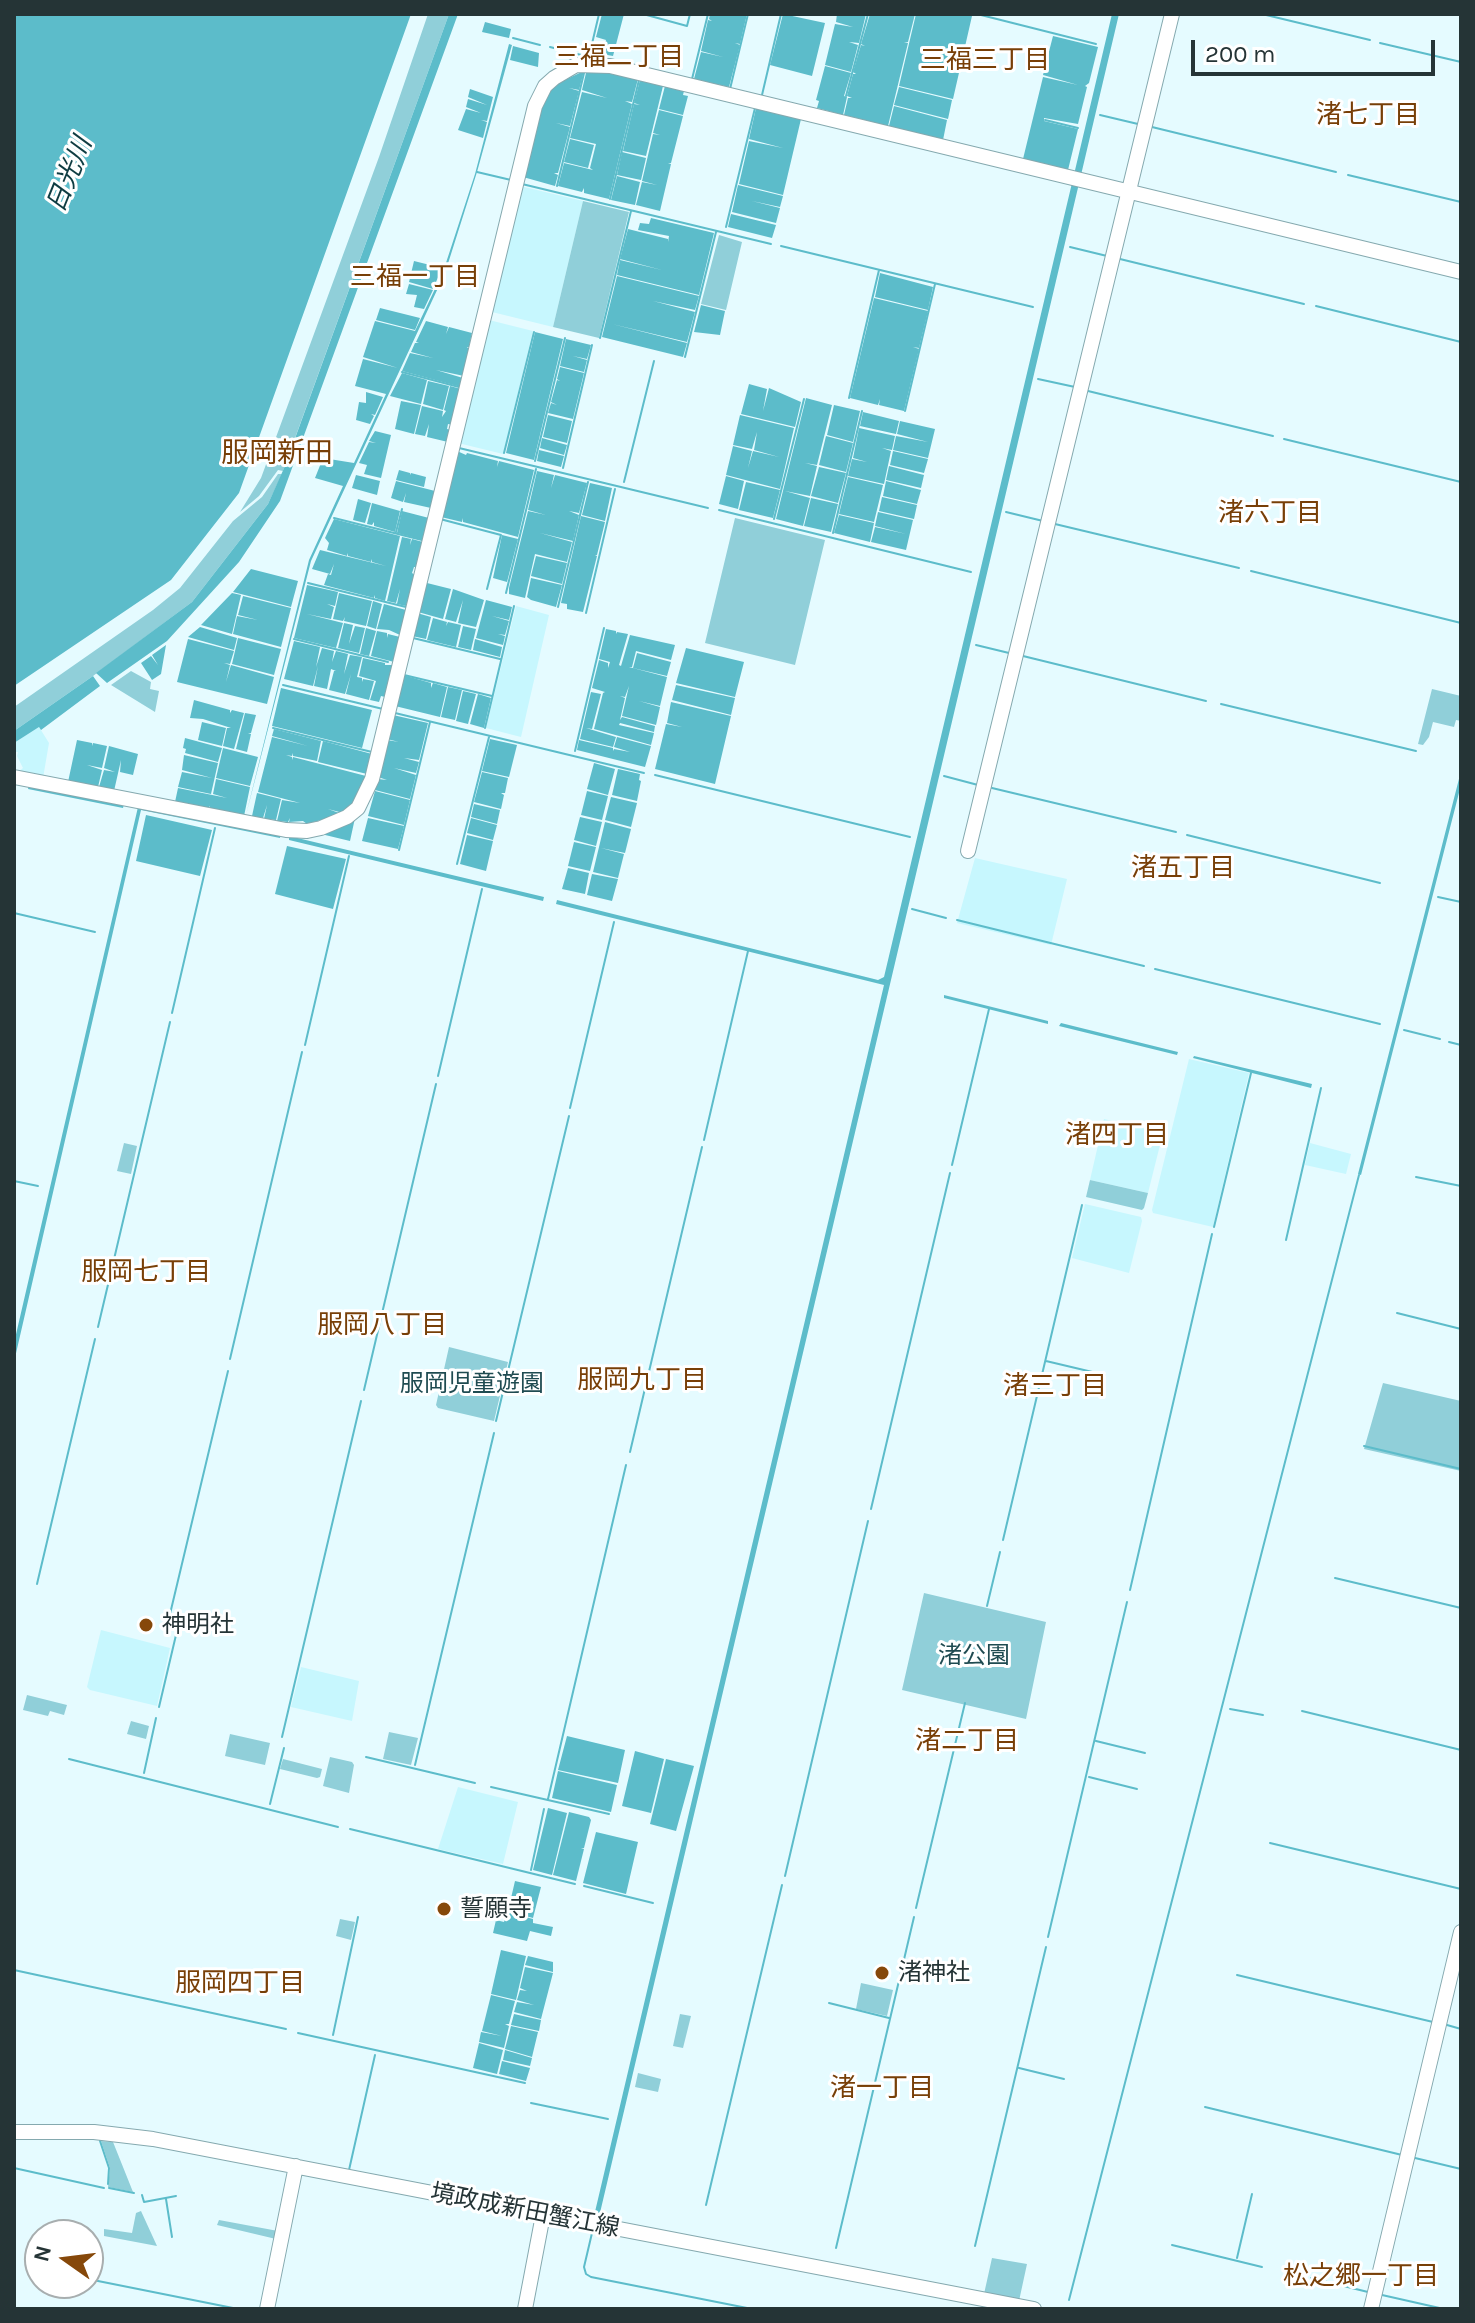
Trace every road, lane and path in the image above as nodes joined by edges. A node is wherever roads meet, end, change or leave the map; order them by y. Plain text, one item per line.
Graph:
1 (1172, 14) edge
2 (1128, 192) junction
3 (1461, 272) edge
4 (14, 777) edge
5 (968, 851) dead end
6 (1461, 1932) edge
7 (14, 2132) edge
8 (296, 2166) junction
9 (543, 2215) junction
10 (267, 2309) edge
11 (525, 2309) edge
12 (1034, 2309) edge
13 (1371, 2309) edge

1 - 2 street
2 - 3 street
2 - 4 street
2 - 5 street
6 - 13 street
7 - 8 street, 境政成新田蟹江線
8 - 9 street, 境政成新田蟹江線
8 - 10 street
9 - 11 street
9 - 12 street, 境政成新田蟹江線

